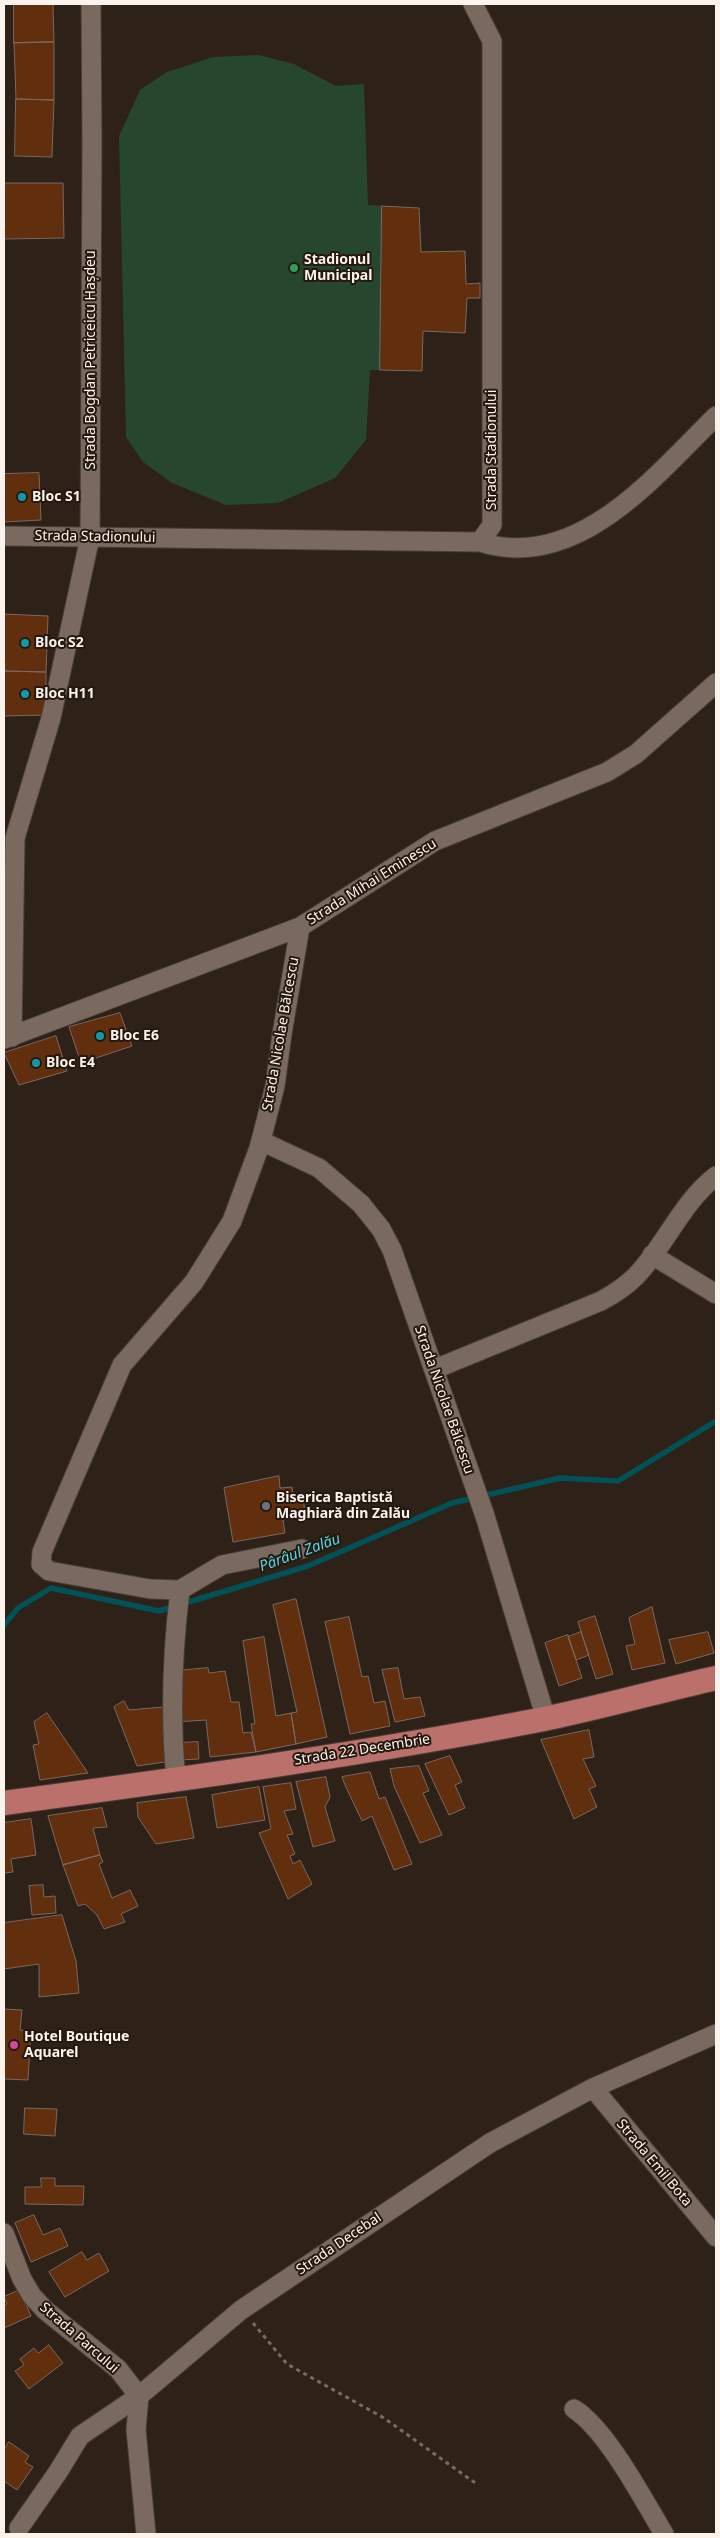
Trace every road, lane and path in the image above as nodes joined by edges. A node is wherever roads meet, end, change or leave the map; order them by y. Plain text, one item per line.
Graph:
1 (91, 4) edge
2 (474, 4) edge
3 (716, 416) edge
4 (4, 536) edge
5 (90, 537) junction
6 (480, 542) junction
7 (716, 684) edge
8 (300, 926) junction
9 (8, 1038) edge
10 (261, 1141) junction
11 (716, 1176) edge
12 (652, 1255) junction
13 (716, 1294) edge
14 (435, 1370) junction
15 (302, 1549) dead end
16 (180, 1590) junction
17 (716, 1678) edge
18 (546, 1718) junction
19 (176, 1780) junction
20 (4, 1803) edge
21 (716, 2034) edge
22 (593, 2088) junction
23 (4, 2233) edge
24 (716, 2238) edge
25 (242, 2310) junction
26 (139, 2396) junction
27 (574, 2409) dead end
28 (478, 2485) dead end
29 (19, 2528) dead end
30 (146, 2534) edge
31 (664, 2534) edge

1 - 5 street, Strada Bogdan Petriceicu Hașdeu
2 - 6 street, Strada Stadionului
3 - 6 street
4 - 5 street, Strada Stadionului
5 - 6 street, Strada Stadionului
5 - 9 street, Strada Bogdan Petriceicu Hașdeu
7 - 8 street, Strada Mihai Eminescu
8 - 9 street, Strada Mihai Eminescu
8 - 10 street, Strada Nicolae Bălcescu
10 - 14 street, Strada Nicolae Bălcescu
10 - 16 street, Strada Nicolae Bălcescu
11 - 12 street
12 - 13 street
12 - 14 street
14 - 18 street, Strada Nicolae Bălcescu
15 - 16 street
16 - 19 street
17 - 18 main road, Strada 22 Decembrie
18 - 19 main road, Strada 22 Decembrie
19 - 20 main road, Strada 22 Decembrie
21 - 22 street, Strada Decebal
22 - 24 street, Strada Emil Bota
22 - 25 street, Strada Decebal
23 - 26 street, Strada Parcului
25 - 26 street, Strada Decebal
25 - 28 path
26 - 29 street, Strada Decebal
26 - 30 street
27 - 31 street

